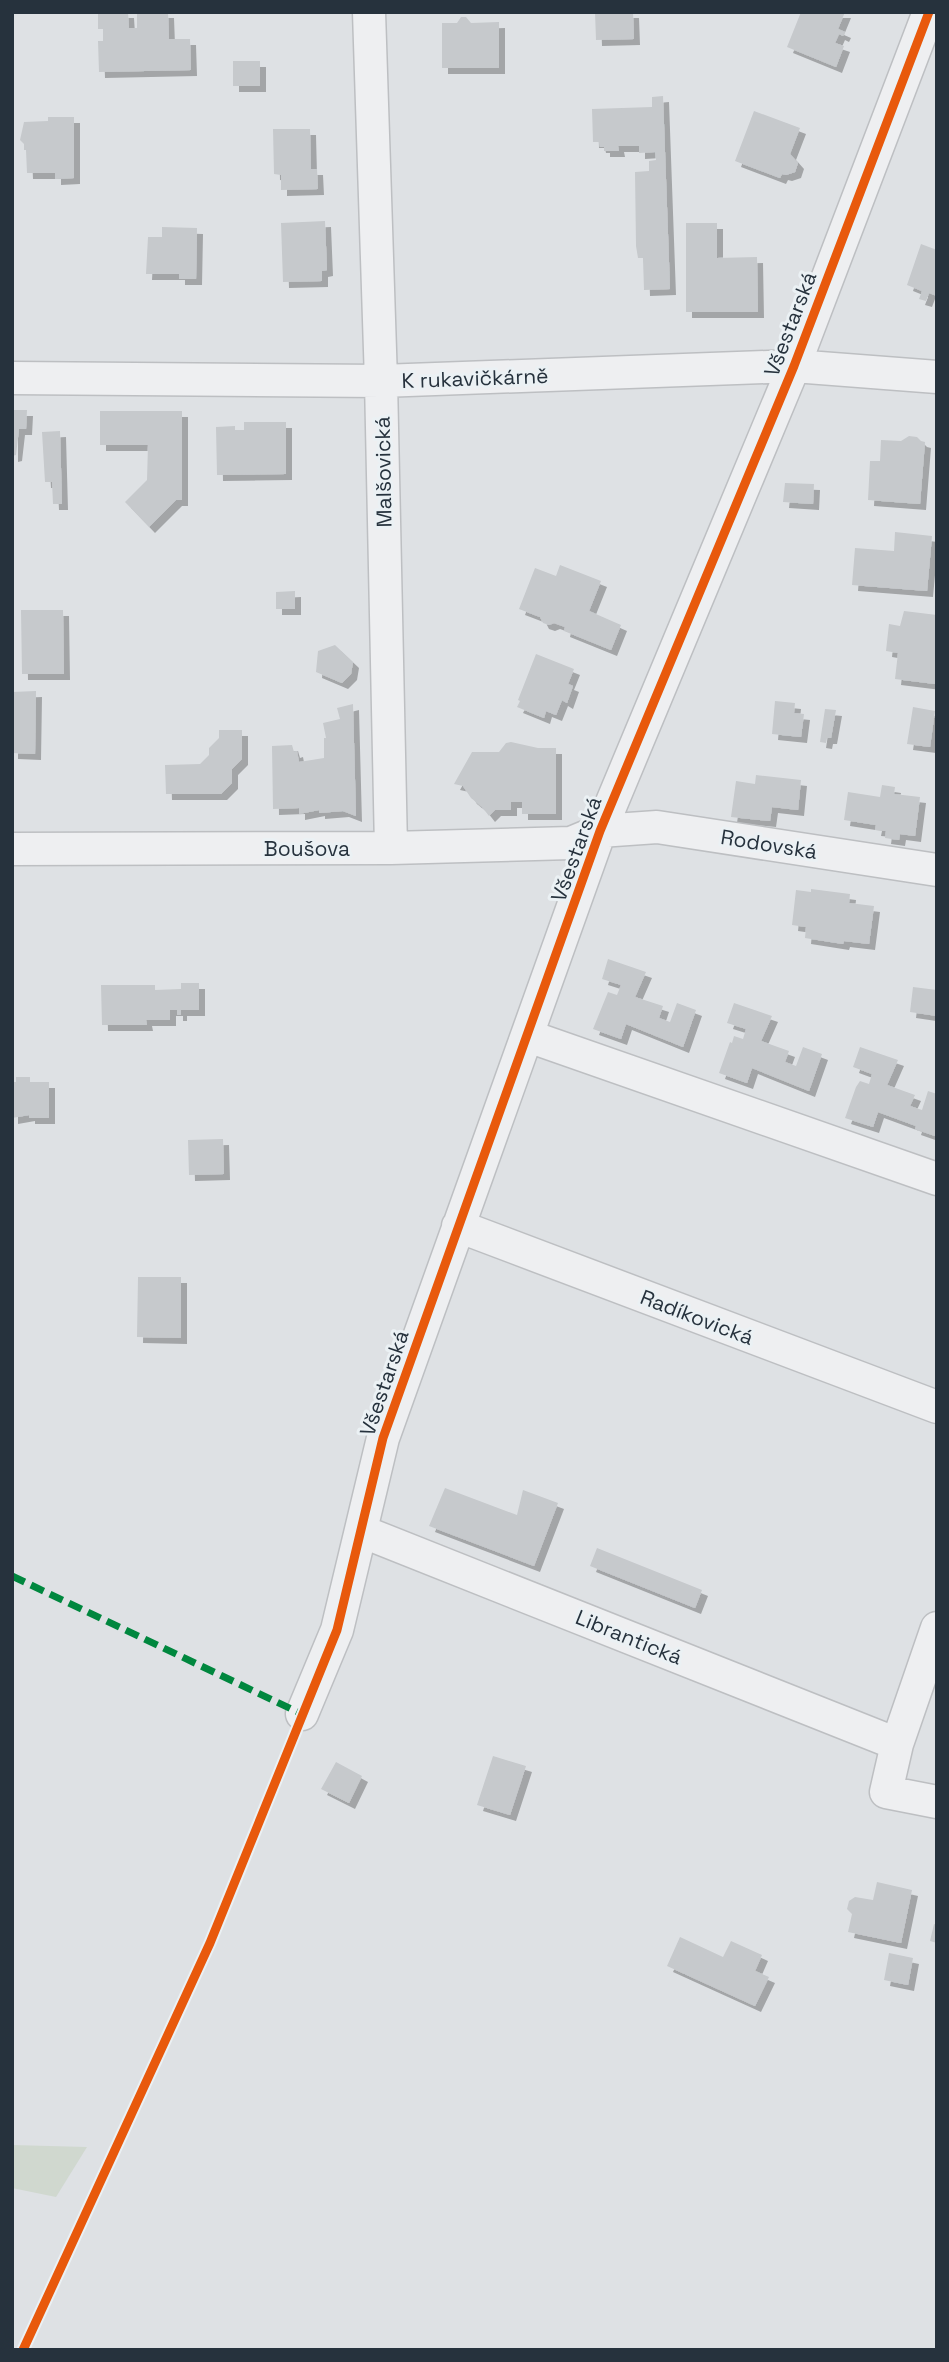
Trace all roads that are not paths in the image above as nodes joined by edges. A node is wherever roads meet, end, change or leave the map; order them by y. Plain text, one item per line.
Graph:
1 (369, 12) edge
2 (929, 12) edge
3 (794, 366) junction
4 (937, 377) edge
5 (12, 378) edge
6 (381, 381) junction
7 (600, 831) junction
8 (391, 848) junction
9 (12, 849) edge
10 (937, 870) edge
11 (528, 1036) junction
12 (937, 1179) edge
13 (458, 1226) junction
14 (937, 1407) edge
15 (361, 1531) junction
16 (937, 1628) edge
17 (302, 1714) dead end
18 (897, 1744) junction
19 (937, 1802) edge

1 - 6 street, Malšovická
2 - 3 street, Všestarská
3 - 4 street, K rukavičkárně
3 - 6 street, K rukavičkárně
3 - 7 street, Všestarská
5 - 6 street, K rukavičkárně
6 - 8 street, Malšovická
7 - 8 street, Boušova
7 - 10 street, Rodovská
7 - 11 street, Všestarská
8 - 9 street, Boušova
11 - 12 street
11 - 13 street, Všestarská
13 - 14 street, Radíkovická
13 - 15 street, Všestarská
15 - 17 street, Všestarská
15 - 18 street, Librantická
16 - 18 street
18 - 19 street

